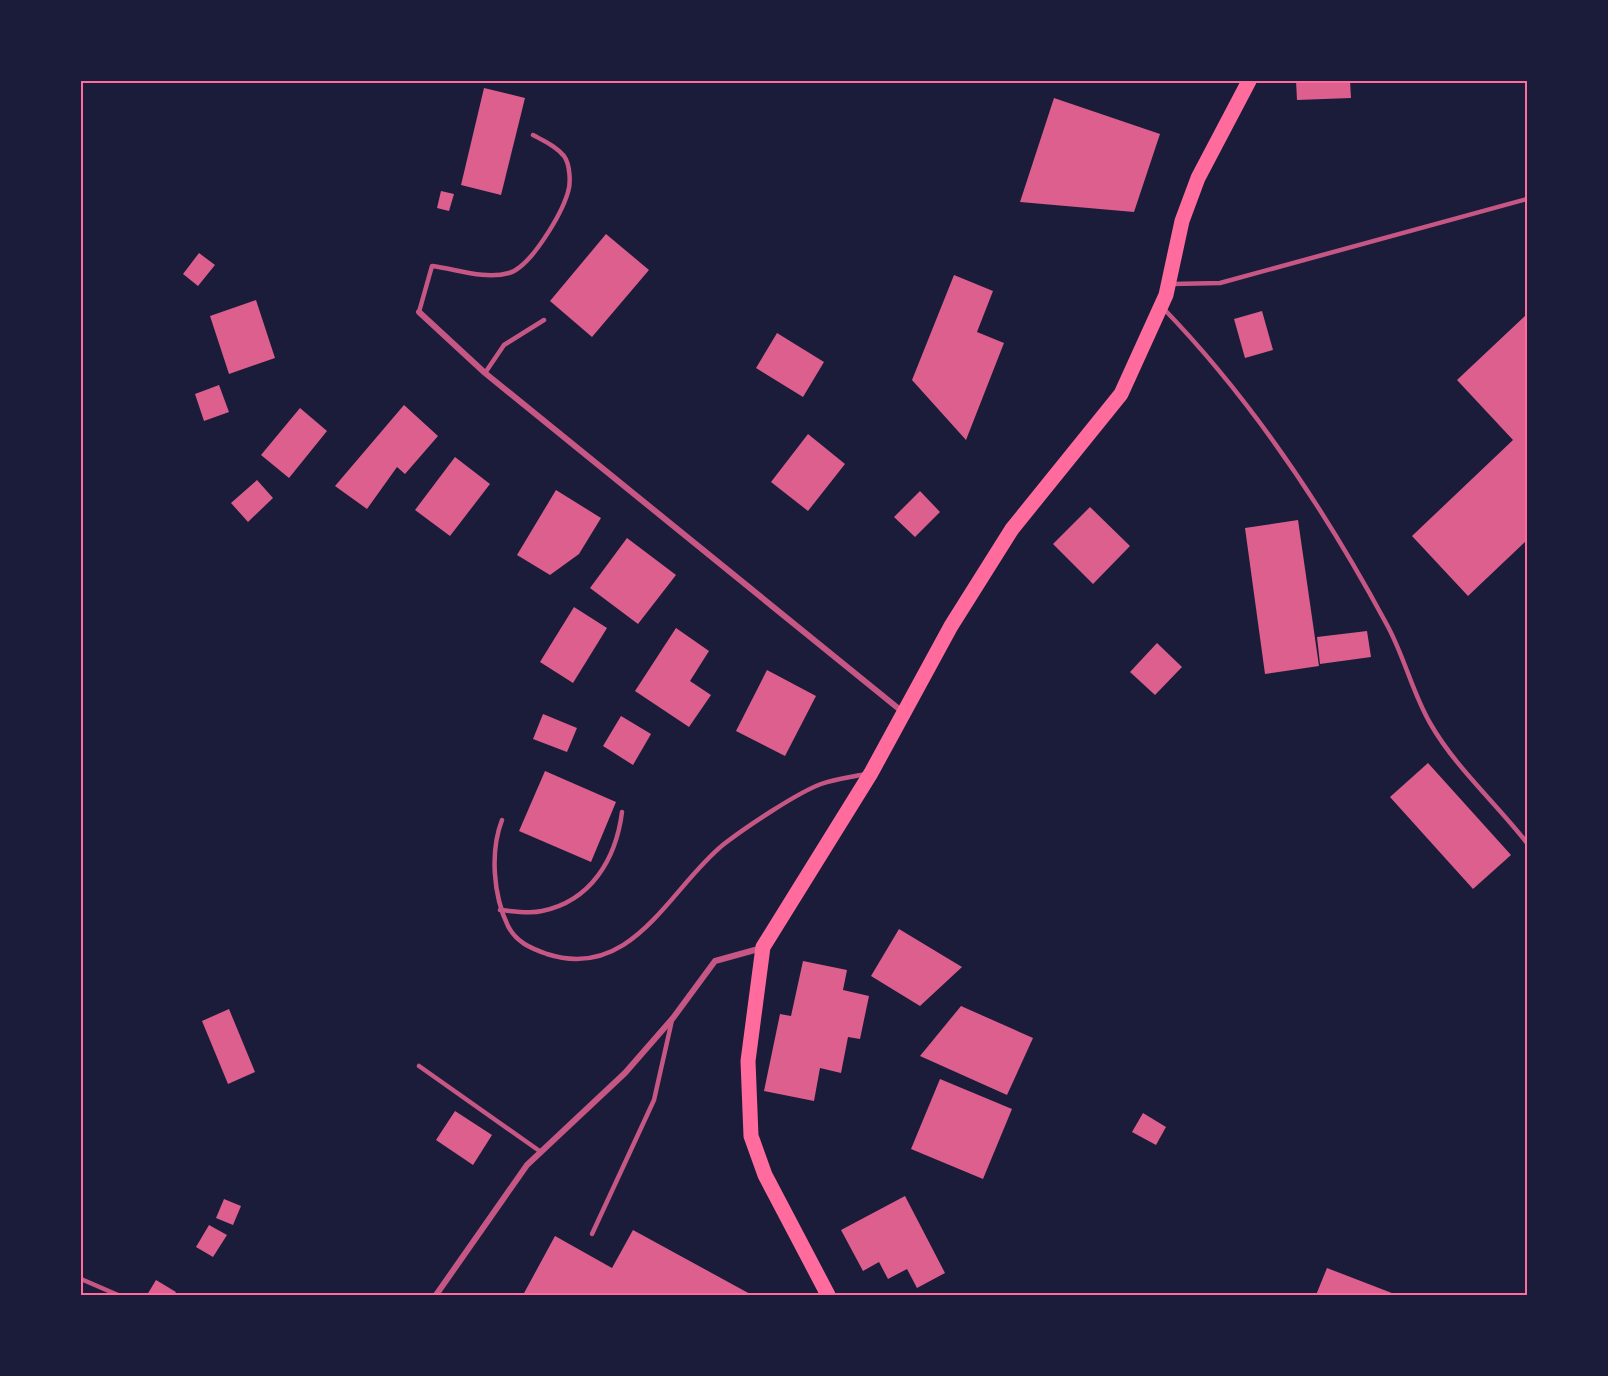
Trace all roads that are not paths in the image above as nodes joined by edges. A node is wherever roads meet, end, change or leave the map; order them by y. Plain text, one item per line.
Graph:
1 (1249, 81) edge
2 (533, 135) dead end
3 (1527, 199) edge
4 (1169, 285) junction
5 (1161, 307) junction
6 (418, 312) joint
7 (544, 320) dead end
8 (485, 373) junction
9 (905, 713) junction
10 (871, 773) junction
11 (622, 812) dead end
12 (502, 820) dead end
13 (1527, 843) edge
14 (500, 910) junction
15 (763, 947) junction
16 (673, 1018) junction
17 (419, 1066) dead end
18 (542, 1152) junction
19 (592, 1234) dead end
20 (81, 1280) edge
21 (118, 1295) edge
22 (436, 1295) edge
23 (828, 1295) edge

1 - 4 main road
2 - 6 lane
3 - 4 lane
4 - 5 main road
5 - 9 main road
5 - 13 lane
6 - 8 street
7 - 8 lane
8 - 9 street
9 - 10 main road
10 - 14 lane
10 - 15 main road
11 - 14 lane
12 - 14 lane
15 - 16 street
15 - 23 main road
16 - 18 street
16 - 19 lane
17 - 18 lane
18 - 22 street
20 - 21 lane

